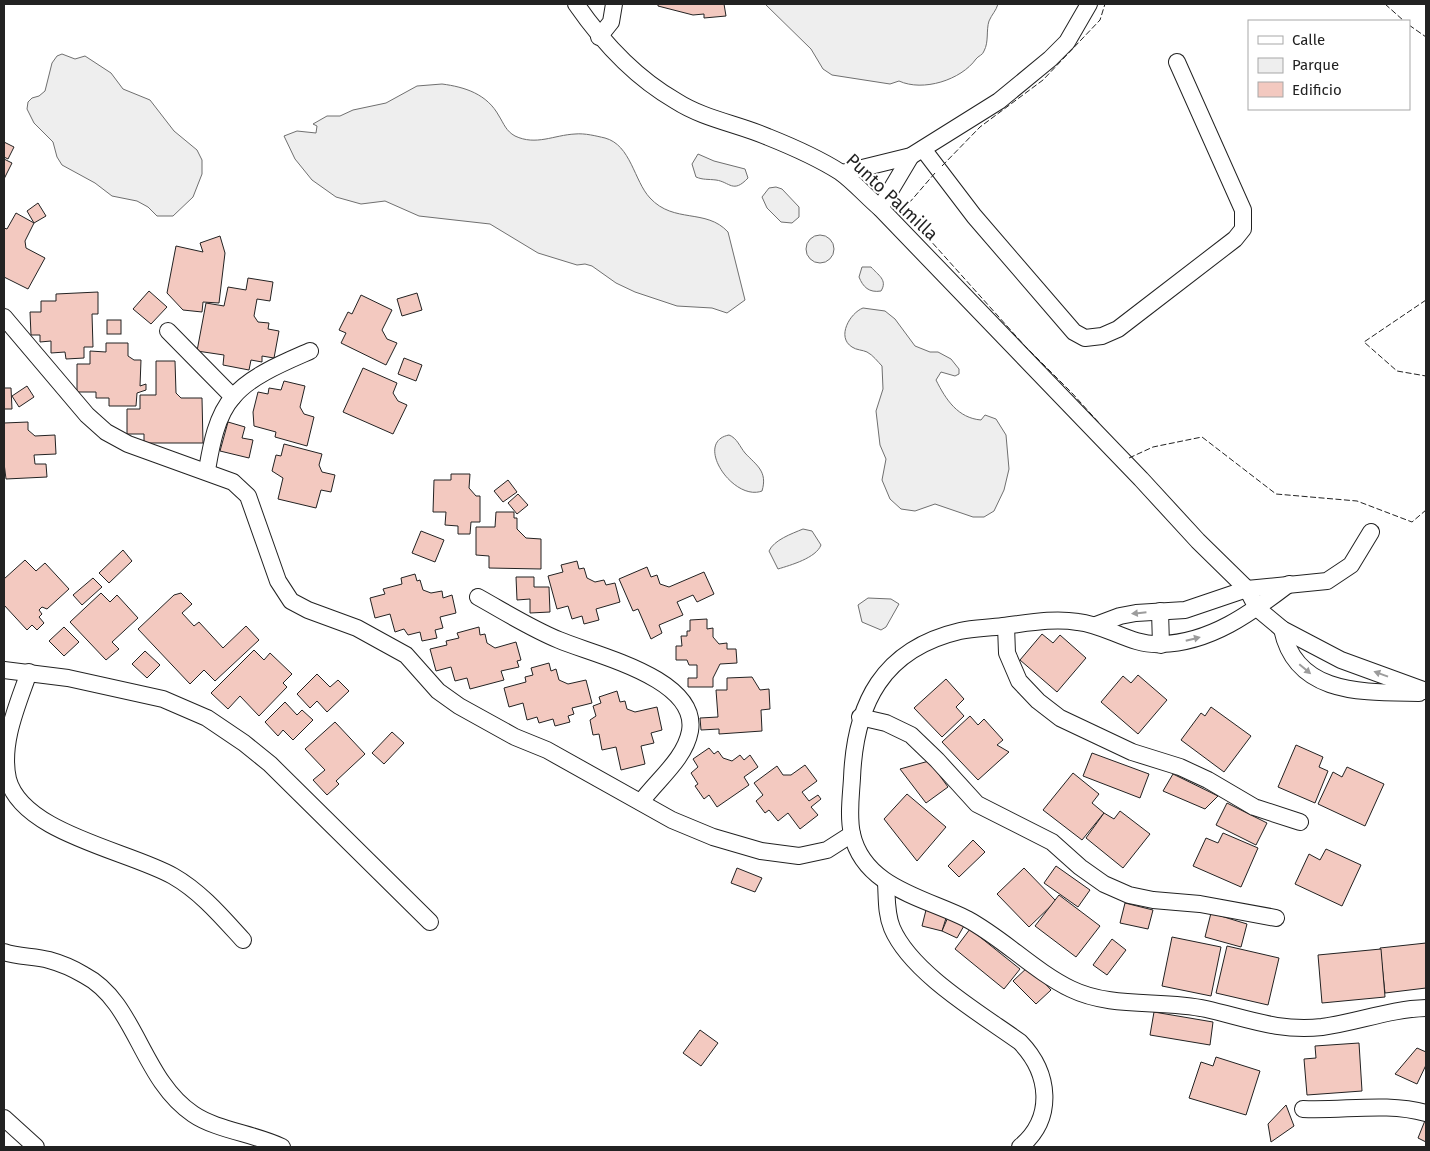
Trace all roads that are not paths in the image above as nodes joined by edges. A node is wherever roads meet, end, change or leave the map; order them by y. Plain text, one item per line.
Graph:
1 (576, 4) edge
2 (614, 4) edge
3 (1089, 4) edge
4 (598, 37) junction
5 (1177, 62) dead end
6 (917, 153) junction
7 (842, 173) junction
8 (880, 208) junction
9 (4, 317) edge
10 (168, 331) dead end
11 (310, 351) dead end
12 (233, 397) junction
13 (207, 470) junction
14 (1371, 532) dead end
15 (1288, 584) junction
16 (1247, 588) junction
17 (478, 597) dead end
18 (1257, 608) junction
19 (1160, 611) junction
20 (1096, 625) junction
21 (1006, 626) junction
22 (1282, 628) junction
23 (1161, 644) junction
24 (4, 670) edge
25 (29, 672) junction
26 (1426, 692) edge
27 (860, 717) junction
28 (641, 802) junction
29 (1300, 822) dead end
30 (852, 834) junction
31 (886, 883) junction
32 (1276, 918) dead end
33 (430, 922) dead end
34 (243, 940) dead end
35 (4, 952) edge
36 (1426, 1008) edge
37 (1303, 1109) dead end
38 (1426, 1113) edge
39 (4, 1118) edge
40 (36, 1147) edge
41 (282, 1147) edge
42 (1020, 1147) edge

1 - 4 street, Punto Palmilla
2 - 4 street
3 - 6 street
4 - 7 street, Punto Palmilla
5 - 6 street
6 - 7 street
6 - 8 street
7 - 8 street, Punto Palmilla
8 - 16 street, Punto Palmilla
9 - 13 street
10 - 12 street
11 - 12 street
12 - 13 street
13 - 28 street
14 - 15 street
15 - 16 street
15 - 18 street
16 - 18 street, Punto Palmilla
16 - 19 street
17 - 28 street
18 - 22 street
23 -> 18 street
19 -> 20 street
19 - 23 street
20 - 21 street
20 - 23 street
21 - 27 street
21 - 29 street
26 -> 22 street
22 -> 26 street
24 - 25 street
25 - 33 street
25 - 34 street
27 - 30 street
27 - 32 street
28 - 30 street
30 - 31 street
31 - 36 street
31 - 42 street
35 - 41 street
37 - 38 street
39 - 40 street

